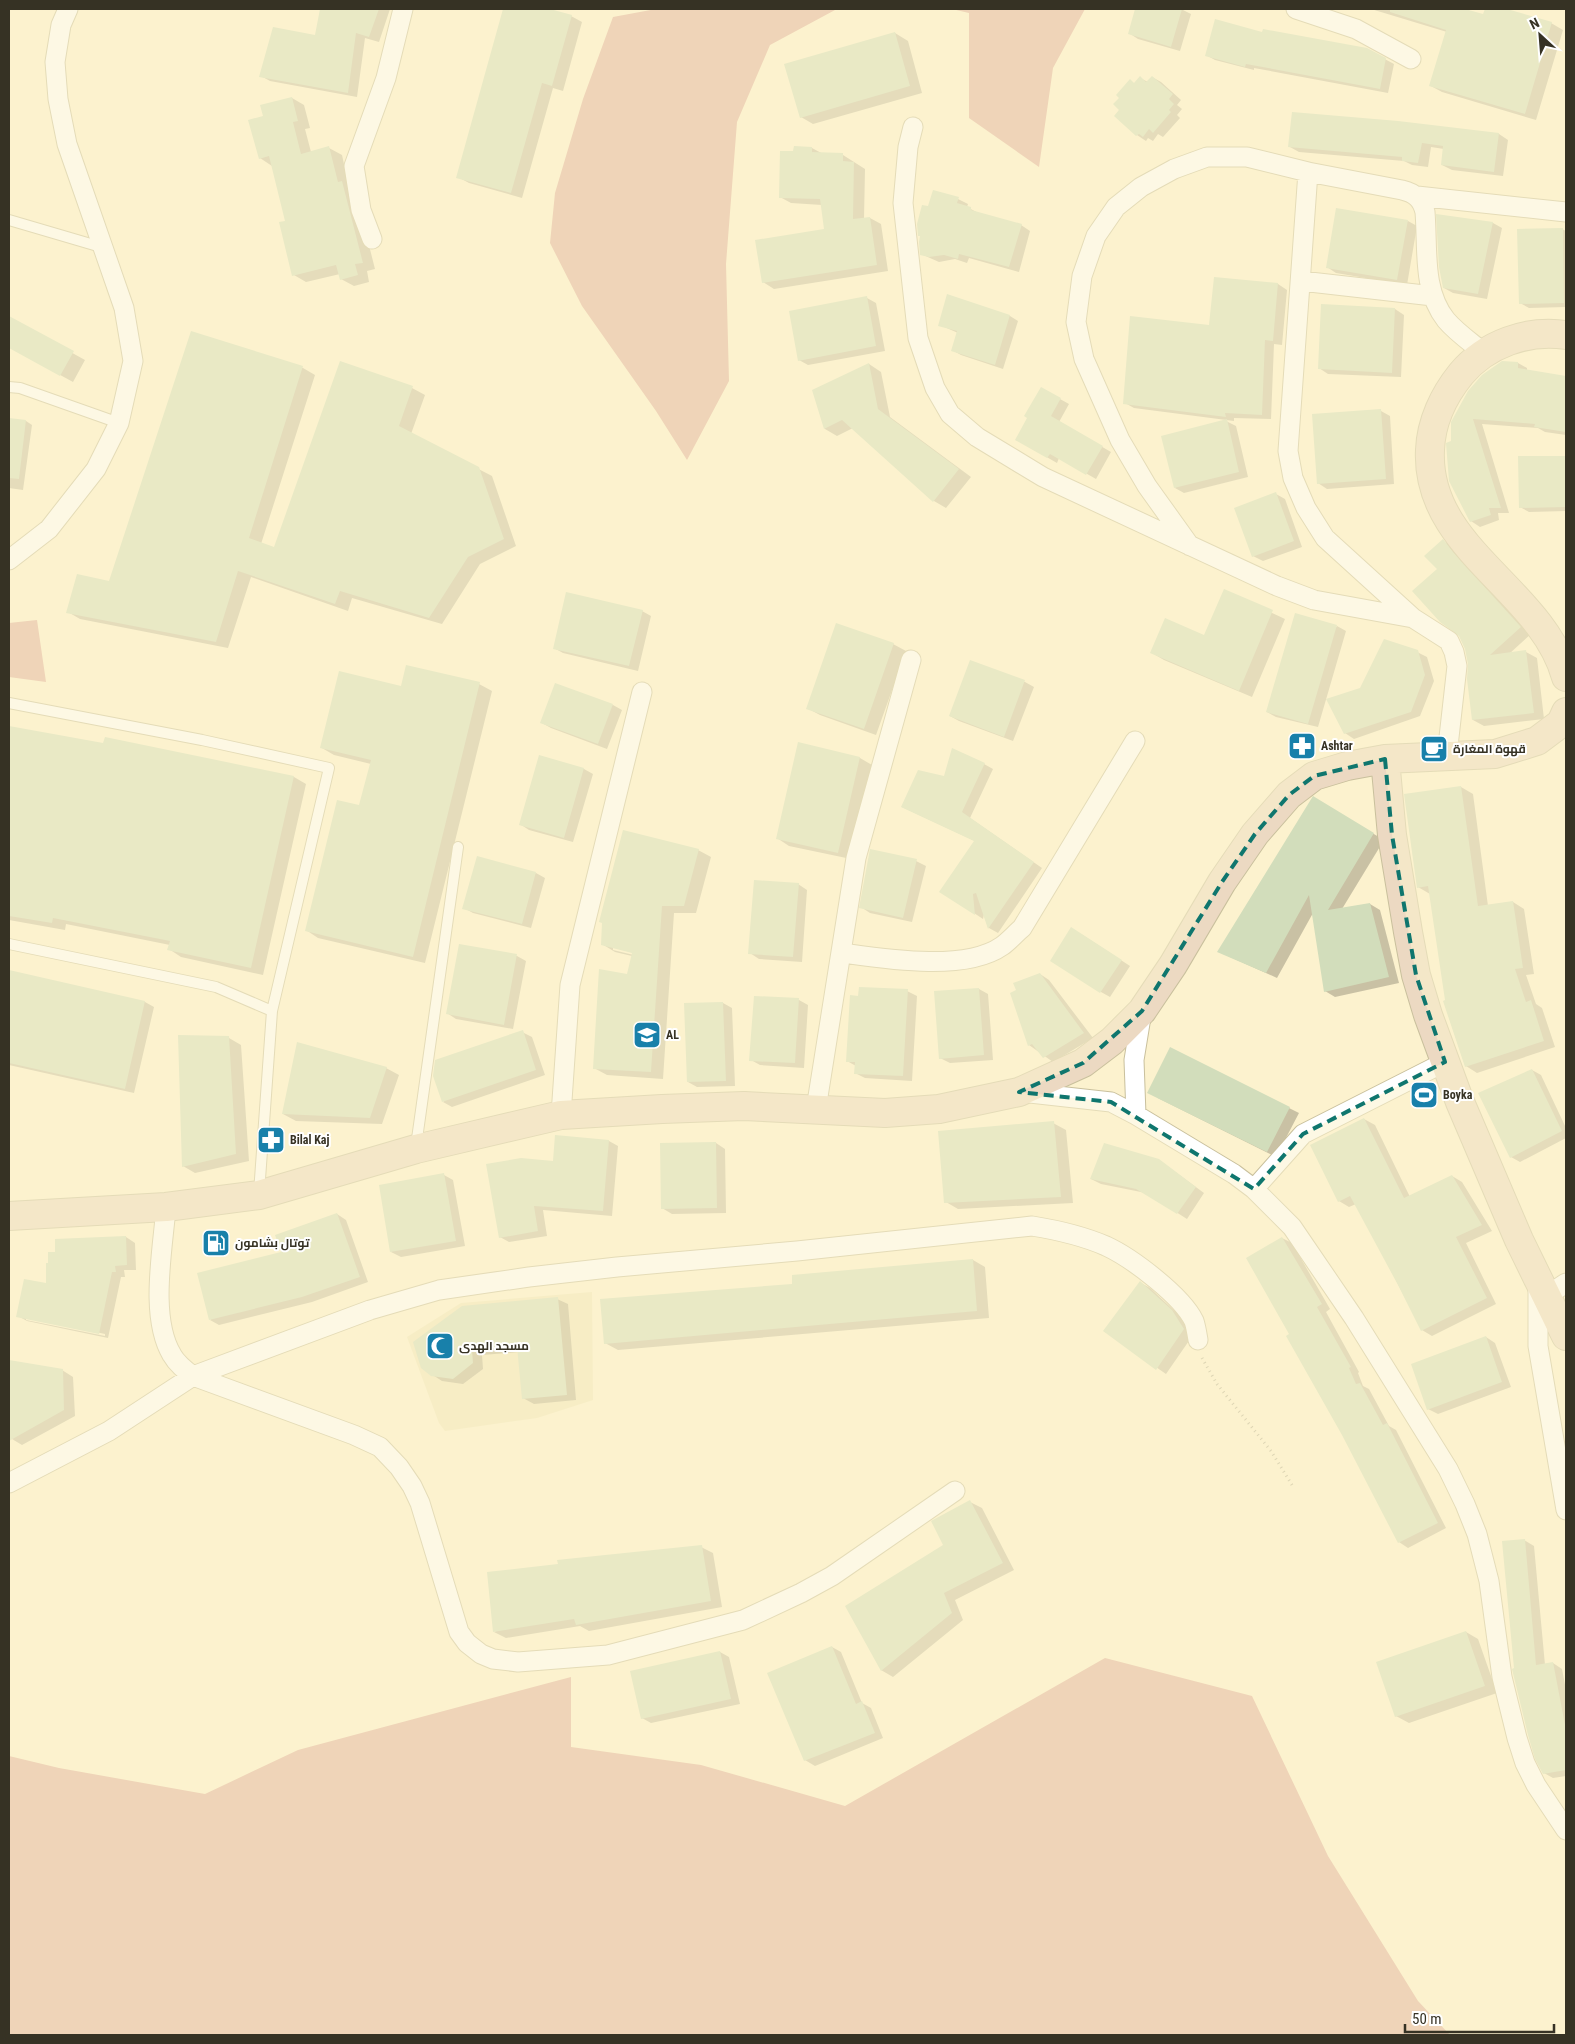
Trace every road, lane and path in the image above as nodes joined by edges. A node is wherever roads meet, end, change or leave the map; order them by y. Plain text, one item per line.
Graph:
1 (68, 9) edge
2 (403, 9) edge
3 (1296, 9) edge
4 (1411, 59) dead end
5 (913, 127) dead end
6 (1308, 172) junction
7 (1417, 196) junction
8 (1566, 212) edge
9 (9, 220) edge
10 (372, 239) dead end
11 (102, 247) junction
12 (1301, 280) junction
13 (1433, 296) junction
14 (1566, 335) edge
15 (1484, 353) junction
16 (9, 387) edge
17 (119, 423) junction
18 (1190, 546) junction
19 (9, 560) edge
20 (1412, 618) junction
21 (911, 660) dead end
22 (1566, 677) edge
23 (642, 692) dead end
24 (9, 702) edge
25 (1566, 712) edge
26 (1135, 741) dead end
27 (1447, 755) junction
28 (1386, 759) junction
29 (458, 847) dead end
30 (9, 944) edge
31 (842, 953) junction
32 (272, 1011) junction
33 (1142, 1011) junction
34 (1446, 1062) junction
35 (1019, 1092) junction
36 (816, 1109) junction
37 (561, 1115) junction
38 (1136, 1115) junction
39 (416, 1149) junction
40 (1254, 1189) junction
41 (259, 1195) junction
42 (166, 1207) junction
43 (9, 1216) edge
44 (1550, 1285) edge
45 (1566, 1336) edge
46 (1198, 1340) joint
47 (193, 1376) junction
48 (9, 1483) edge
49 (1292, 1485) dead end
50 (955, 1491) dead end
51 (1566, 1510) edge
52 (1566, 1830) edge

1 - 11 street
2 - 10 street
3 - 4 street
5 - 18 street
6 - 7 street
6 - 12 street
6 - 18 street
7 - 8 street
7 - 13 street
9 - 11 lane
11 - 17 street
12 - 13 street
12 - 20 street
13 - 15 street
14 - 15 main road
15 - 22 main road
16 - 17 lane
17 - 19 street
18 - 20 street
20 - 27 street
21 - 31 street
23 - 37 street
24 - 32 lane
25 - 27 main road
26 - 31 street
27 - 28 main road
28 - 33 main road
28 - 34 main road
29 - 39 lane
30 - 32 lane
31 - 36 street
32 - 41 lane
33 - 35 main road
33 - 38 street
34 - 40 street
34 - 44 main road
35 - 36 main road
35 - 38 street
36 - 37 main road
37 - 39 main road
38 - 40 street
39 - 41 main road
40 - 52 street
41 - 42 main road
42 - 43 main road
42 - 47 street
44 - 45 main road
44 - 51 street
46 - 47 street
46 - 49 path
47 - 48 street
47 - 50 street

